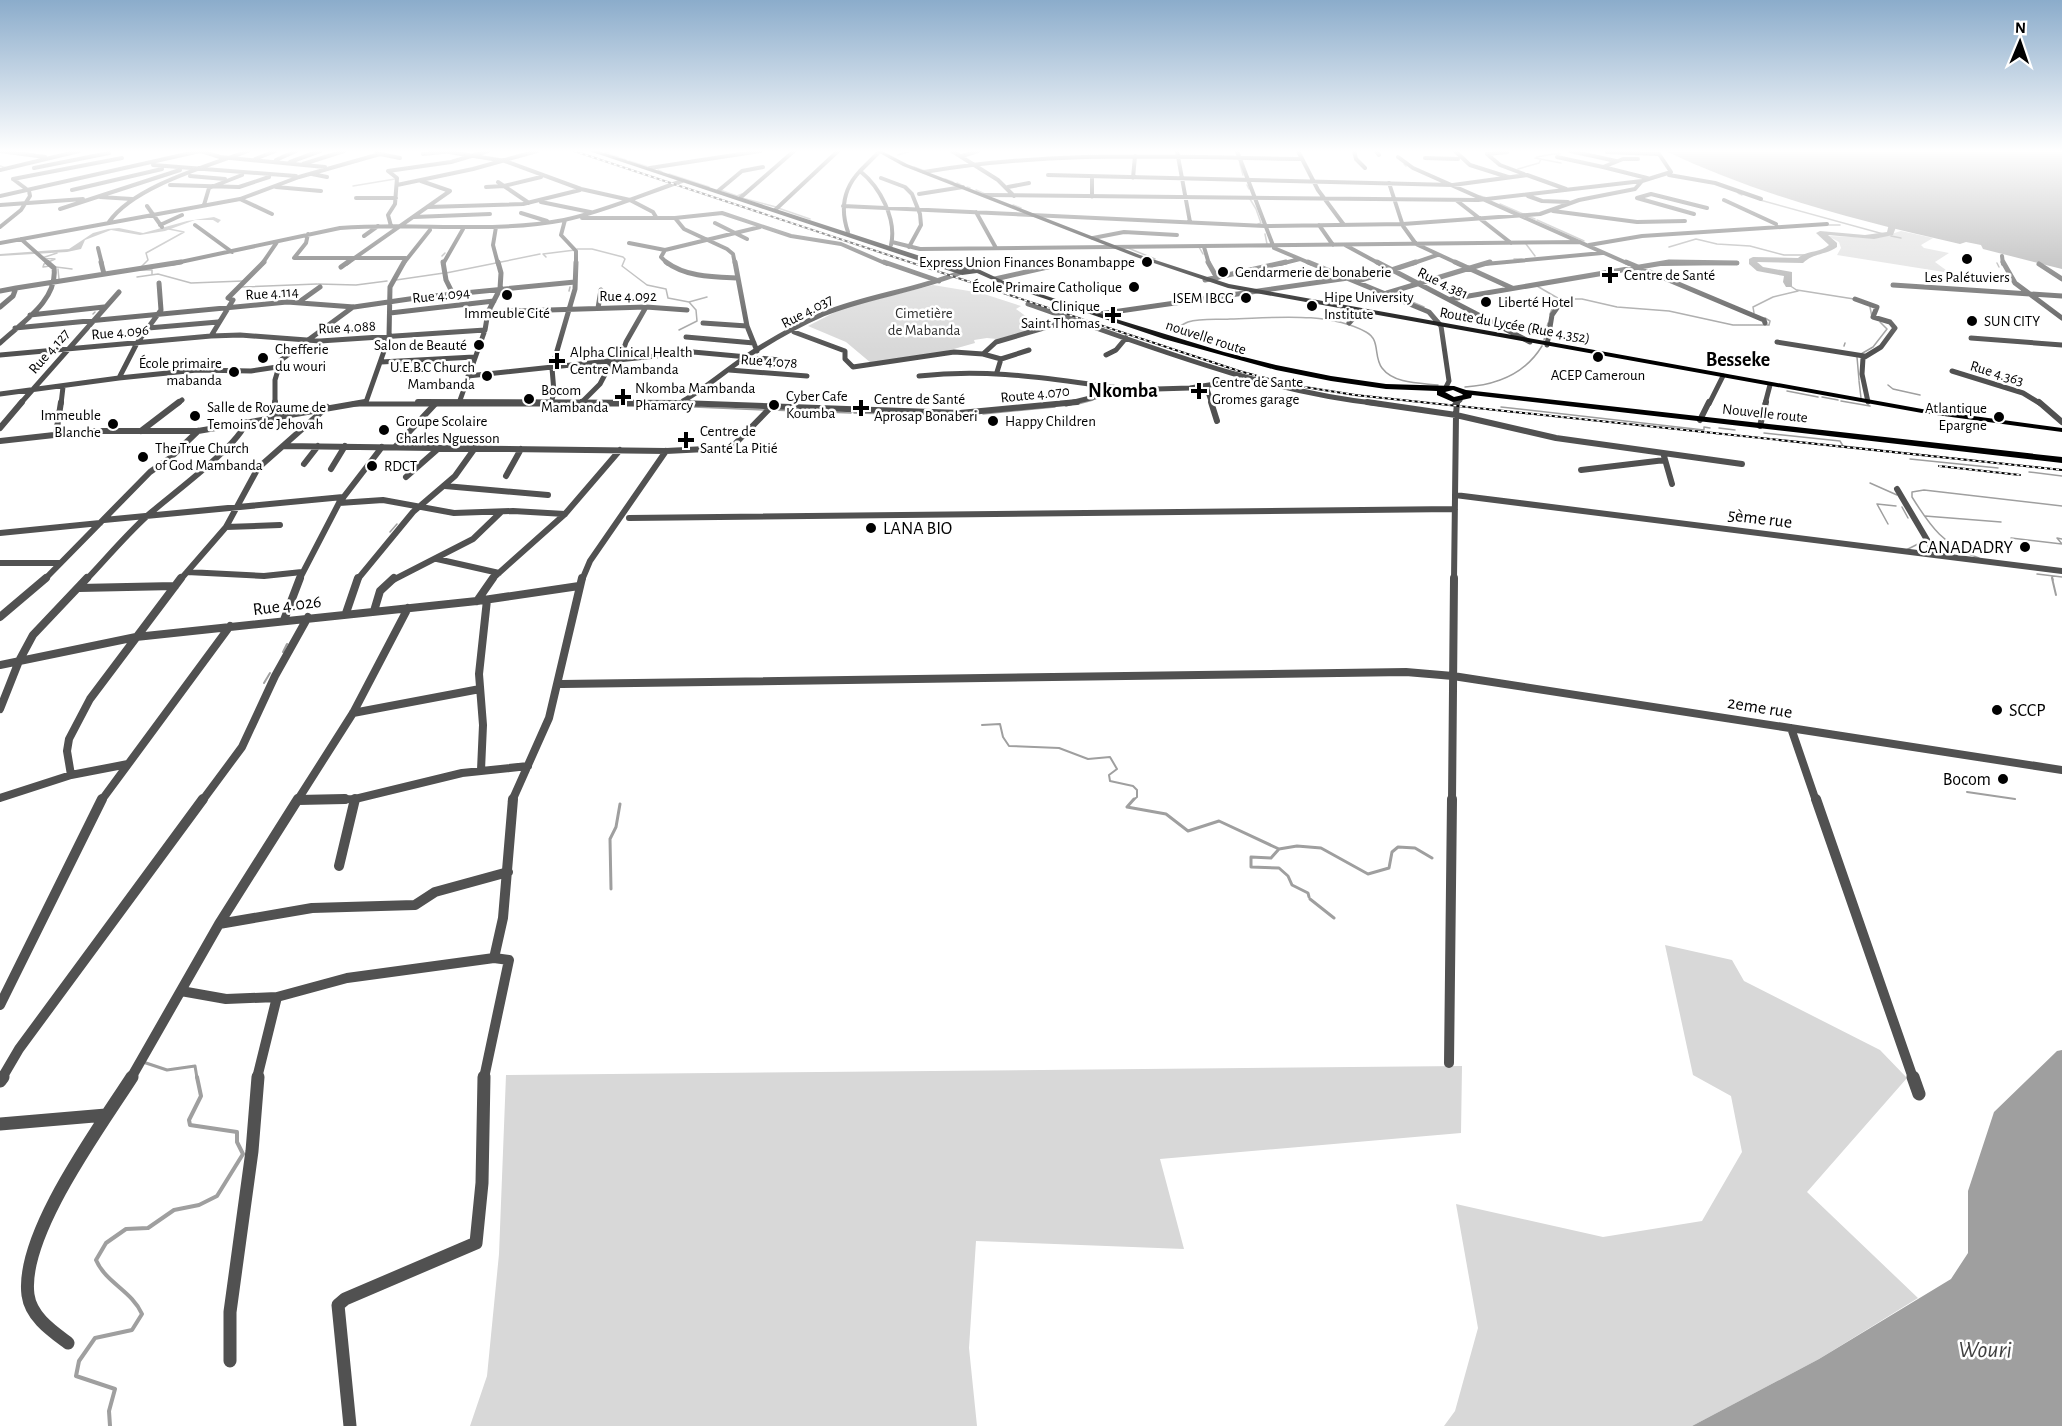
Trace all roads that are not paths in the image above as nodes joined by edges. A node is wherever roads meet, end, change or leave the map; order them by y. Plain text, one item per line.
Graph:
1 (413, 217) edge
2 (110, 218) edge
3 (133, 218) edge
4 (155, 218) edge
5 (179, 218) edge
6 (388, 218) edge
7 (492, 218) edge
8 (536, 218) edge
9 (575, 218) edge
10 (641, 218) edge
11 (667, 218) edge
12 (675, 218) junction
13 (679, 218) edge
14 (734, 218) edge
15 (796, 218) edge
16 (800, 218) edge
17 (843, 218) edge
18 (889, 218) edge
19 (920, 218) edge
20 (979, 218) edge
21 (1041, 218) edge
22 (1105, 218) edge
23 (1189, 218) edge
24 (1262, 218) edge
25 (1338, 218) edge
26 (1400, 218) edge
27 (1501, 218) edge
28 (1528, 218) edge
29 (1601, 218) edge
30 (1763, 218) edge
31 (1479, 219) junction
32 (568, 220) junction
33 (1177, 221) junction
34 (1685, 221) dead end
35 (109, 222) junction
36 (550, 222) junction
37 (1190, 222) junction
38 (715, 223) dead end
39 (1402, 224) junction
40 (1827, 224) dead end
41 (195, 225) dead end
42 (1265, 225) junction
43 (1319, 225) junction
44 (1344, 225) junction
45 (1779, 225) junction
46 (378, 226) junction
47 (391, 226) junction
48 (761, 226) junction
49 (402, 227) junction
50 (496, 227) junction
51 (463, 229) junction
52 (430, 230) junction
53 (848, 232) junction
54 (736, 233) junction
55 (308, 234) junction
56 (1177, 235) junction
57 (364, 236) dead end
58 (747, 238) dead end
59 (1093, 238) junction
60 (21, 239) junction
61 (706, 239) junction
62 (277, 242) junction
63 (1580, 242) junction
64 (0, 243) edge
65 (629, 243) dead end
66 (1512, 243) junction
67 (891, 244) junction
68 (1416, 244) junction
69 (1333, 245) junction
70 (1345, 245) junction
71 (1588, 245) junction
72 (1272, 246) junction
73 (909, 247) junction
74 (1178, 247) junction
75 (1204, 247) junction
76 (98, 248) dead end
77 (996, 248) junction
78 (1117, 248) junction
79 (250, 249) junction
80 (665, 250) junction
81 (232, 252) junction
82 (1606, 252) junction
83 (1437, 255) junction
84 (2002, 256) dead end
85 (356, 258) junction
86 (406, 258) junction
87 (1300, 259) junction
88 (248, 260) dead end
89 (1737, 263) dead end
90 (2039, 264) dead end
91 (341, 267) dead end
92 (1052, 267) dead end
93 (1465, 268) junction
94 (1641, 268) junction
95 (959, 270) junction
96 (1393, 271) junction
97 (972, 273) junction
98 (104, 274) junction
99 (737, 278) junction
100 (1217, 278) junction
101 (1348, 278) junction
102 (995, 279) junction
103 (1201, 279) junction
104 (2062, 279) edge
105 (939, 281) junction
106 (1357, 281) junction
107 (56, 282) junction
108 (575, 282) junction
109 (1416, 282) junction
110 (159, 283) dead end
111 (1893, 285) dead end
112 (320, 287) dead end
113 (16, 288) junction
114 (1512, 288) junction
115 (500, 289) junction
116 (601, 290) dead end
117 (0, 291) edge
118 (1253, 291) junction
119 (119, 292) dead end
120 (1387, 293) junction
121 (453, 294) junction
122 (2030, 295) junction
123 (2062, 296) edge
124 (1451, 299) junction
125 (1854, 299) dead end
126 (389, 301) junction
127 (494, 301) junction
128 (299, 302) junction
129 (1028, 304) dead end
130 (1559, 306) dead end
131 (0, 307) edge
132 (354, 307) junction
133 (646, 307) junction
134 (104, 308) junction
135 (598, 308) junction
136 (226, 309) junction
137 (569, 309) junction
138 (687, 310) dead end
139 (1360, 311) junction
140 (488, 312) junction
141 (390, 313) junction
142 (1099, 314) junction
143 (29, 315) junction
144 (158, 315) junction
145 (2062, 318) edge
146 (1071, 320) junction
147 (92, 321) junction
148 (1764, 321) dead end
149 (218, 322) junction
150 (704, 322) dead end
151 (1121, 323) junction
152 (1349, 323) dead end
153 (747, 326) junction
154 (1441, 326) junction
155 (15, 328) junction
156 (148, 328) junction
157 (485, 330) junction
158 (794, 332) junction
159 (211, 336) junction
160 (388, 336) junction
161 (686, 337) dead end
162 (1126, 338) junction
163 (1971, 338) dead end
164 (310, 341) junction
165 (1530, 342) junction
166 (1777, 342) dead end
167 (0, 343) edge
168 (137, 343) junction
169 (754, 343) junction
170 (1547, 345) junction
171 (2062, 345) edge
172 (65, 350) junction
173 (1029, 350) dead end
174 (758, 351) junction
175 (983, 354) junction
176 (1217, 354) junction
177 (1106, 355) dead end
178 (0, 356) edge
179 (747, 356) junction
180 (1864, 356) junction
181 (474, 357) junction
182 (1001, 359) junction
183 (612, 360) junction
184 (621, 360) junction
185 (780, 360) dead end
186 (381, 362) junction
187 (277, 367) junction
188 (552, 368) junction
189 (729, 370) junction
190 (1952, 371) dead end
191 (998, 372) junction
192 (468, 376) junction
193 (807, 376) dead end
194 (920, 376) dead end
195 (1723, 376) junction
196 (119, 378) junction
197 (1247, 379) junction
198 (1770, 385) junction
199 (1206, 386) junction
200 (63, 387) junction
201 (1123, 390) junction
202 (31, 391) junction
203 (1445, 391) junction
204 (0, 394) edge
205 (1462, 397) junction
206 (182, 400) dead end
207 (366, 402) junction
208 (1868, 402) junction
209 (436, 403) junction
210 (459, 403) junction
211 (680, 403) junction
212 (551, 404) junction
213 (580, 404) junction
214 (327, 406) junction
215 (772, 406) junction
216 (1455, 415) junction
217 (275, 416) junction
218 (1700, 420) junction
219 (1217, 421) dead end
220 (246, 422) junction
221 (2062, 422) edge
222 (1760, 426) junction
223 (0, 428) edge
224 (2062, 430) edge
225 (141, 431) junction
226 (198, 431) junction
227 (1787, 431) junction
228 (56, 434) junction
229 (1, 441) edge
230 (283, 446) junction
231 (318, 446) junction
232 (345, 446) junction
233 (382, 447) junction
234 (394, 447) junction
235 (440, 448) junction
236 (475, 448) junction
237 (521, 449) junction
238 (620, 450) junction
239 (666, 451) junction
240 (1664, 456) junction
241 (2062, 462) edge
242 (304, 464) dead end
243 (1742, 464) dead end
244 (331, 469) dead end
245 (1581, 470) dead end
246 (406, 477) dead end
247 (506, 477) dead end
248 (1672, 484) dead end
249 (445, 486) junction
250 (1897, 489) dead end
251 (548, 495) dead end
252 (1455, 495) junction
253 (341, 500) junction
254 (238, 508) junction
255 (417, 508) junction
256 (1455, 509) junction
257 (501, 512) junction
258 (565, 514) junction
259 (147, 518) junction
260 (629, 518) dead end
261 (102, 522) junction
262 (279, 525) dead end
263 (226, 527) junction
264 (0, 533) edge
265 (1936, 555) junction
266 (437, 559) junction
267 (0, 563) edge
268 (60, 563) junction
269 (2062, 571) edge
270 (187, 572) junction
271 (302, 572) junction
272 (499, 573) junction
273 (175, 586) junction
274 (579, 586) junction
275 (79, 588) junction
276 (486, 600) junction
277 (477, 601) junction
278 (408, 608) junction
279 (374, 610) junction
280 (346, 613) junction
281 (0, 617) edge
282 (308, 617) junction
283 (284, 620) junction
284 (230, 627) junction
285 (135, 638) junction
286 (19, 661) junction
287 (0, 665) edge
288 (1453, 676) junction
289 (562, 684) dead end
290 (480, 689) junction
291 (0, 709) edge
292 (353, 713) junction
293 (1791, 728) junction
294 (128, 764) junction
295 (528, 766) junction
296 (481, 770) junction
297 (2062, 770) edge
298 (71, 775) junction
299 (0, 798) edge
300 (355, 799) junction
301 (298, 800) junction
302 (339, 866) dead end
303 (508, 872) junction
304 (219, 924) junction
305 (494, 958) junction
306 (181, 991) junction
307 (277, 997) junction
308 (0, 1005) edge
309 (1449, 1063) dead end
310 (0, 1081) edge
311 (1919, 1094) dead end
312 (106, 1115) junction
313 (0, 1124) edge
314 (68, 1343) dead end
315 (230, 1360) dead end
316 (350, 1426) edge

1 - 49 street
2 - 35 street
3 - 35 street
4 - 5 street
6 - 47 street
7 - 50 street
8 - 36 street
9 - 32 street
10 - 32 street
11 - 12 street
12 - 13 street
12 - 61 street
14 - 48 street
15 - 95 highway
16 - 53 highway
17 - 53 street
18 - 67 street
19 - 73 street
20 - 77 street
21 - 59 main road, Route du Lycée (Rue 4.352)
22 - 33 street
23 - 37 street
24 - 42 street
25 - 44 street
26 - 39 street
27 - 31 street
28 - 63 street
29 - 34 street
30 - 45 street
31 - 39 street
31 - 66 street
32 - 36 street
32 - 108 street
33 - 37 street
33 - 56 street
35 - 60 street
36 - 50 street
37 - 42 street
38 - 54 street
39 - 44 street
39 - 68 street
40 - 45 street
41 - 81 street
42 - 43 street
42 - 72 street
43 - 44 street
43 - 69 street
45 - 71 street
46 - 47 street
46 - 55 street
46 - 57 street
47 - 49 street
48 - 54 street
48 - 105 street
49 - 52 street
49 - 85 street
50 - 51 street
50 - 115 street
51 - 52 street
51 - 121 street
52 - 86 street
53 - 67 highway
54 - 58 street
54 - 61 street
55 - 62 street
55 - 85 street
56 - 59 street
56 - 74 street
59 - 78 main road, Route du Lycée (Rue 4.352)
60 - 64 street
60 - 107 street
61 - 80 street
61 - 99 street
62 - 79 street
62 - 136 street
63 - 66 street
63 - 71 street
65 - 80 street
66 - 68 street
67 - 73 street
67 - 95 highway
68 - 70 street
68 - 83 street
69 - 70 street
69 - 72 street
70 - 96 street, Rue 4.381
71 - 82 street
72 - 75 street
72 - 87 street
73 - 77 street
74 - 75 street
74 - 78 street
75 - 100 street
76 - 98 street
77 - 78 street
78 - 103 main road, Route du Lycée (Rue 4.352)
79 - 81 street
79 - 88 street
80 - 99 street
81 - 98 street
82 - 93 street
82 - 94 street
83 - 93 street
83 - 96 street
84 - 122 street
85 - 86 street
85 - 91 street
86 - 126 street
87 - 100 street
87 - 101 street
89 - 94 street
90 - 104 street
92 - 102 street
93 - 109 street
93 - 114 street
94 - 114 street
94 - 148 street
95 - 97 highway
95 - 105 street, Rue 4.037
96 - 106 street
96 - 109 street, Rue 4.381
97 - 102 highway, nouvelle route
97 - 151 highway, nouvelle route
98 - 107 street
99 - 153 street
100 - 103 street
101 - 106 street
101 - 118 street
102 - 142 highway, nouvelle route
103 - 118 main road, Route du Lycée (Rue 4.352)
105 - 158 street, Rue 4.037
106 - 120 street
107 - 113 street
107 - 143 street
108 - 115 street, Rue 4.114
108 - 137 street
109 - 120 street
109 - 124 street, Rue 4.381
110 - 144 street
111 - 122 street
112 - 128 street
113 - 117 street
113 - 131 street
114 - 124 street
115 - 121 street, Rue 4.114
115 - 127 street
116 - 135 street
118 - 139 main road, Route du Lycée (Rue 4.352)
118 - 142 street
119 - 134 street, Rue 4.127
120 - 154 street
121 - 126 street, Rue 4.114
122 - 123 street
122 - 145 street
124 - 165 street, Rue 4.381
125 - 180 street
126 - 132 street, Rue 4.114
126 - 141 street
127 - 140 street
127 - 141 street, Rue 4.094
128 - 132 street, Rue 4.114
128 - 136 street, Rue 4.114
129 - 146 street
130 - 170 street
132 - 164 street
133 - 135 street, Rue 4.092
133 - 138 street, Rue 4.092
133 - 184 street
134 - 143 street
134 - 147 street, Rue 4.127
135 - 137 street, Rue 4.092
136 - 144 street, Rue 4.114
136 - 149 street
137 - 140 street, Rue 4.092
137 - 188 street
139 - 152 street
139 - 154 main road, Route du Lycée (Rue 4.352)
140 - 157 street
141 - 160 street
142 - 151 highway, nouvelle route
143 - 155 street
144 - 147 street, Rue 4.114
144 - 156 street
146 - 162 street
146 - 175 street
147 - 155 street, Rue 4.114
147 - 172 street, Rue 4.127
149 - 156 street
149 - 159 street
150 - 153 street
151 - 176 highway, nouvelle route
153 - 169 street
154 - 165 main road, Route du Lycée (Rue 4.352)
154 - 203 street
155 - 167 street
156 - 168 street
157 - 160 street, Rue 4.088
157 - 181 street
158 - 174 street, Rue 4.037
158 - 175 street
159 - 164 street, Rue 4.088
159 - 168 street, Rue 4.096
160 - 164 street, Rue 4.088
160 - 186 street
161 - 169 street
162 - 177 street
162 - 197 street
163 - 171 street
164 - 187 street
165 - 170 main road, Route du Lycée (Rue 4.352)
166 - 180 street
168 - 172 street, Rue 4.096
168 - 196 street
169 - 174 street
170 - 195 main road, Route du Lycée (Rue 4.352)
172 - 178 street, Rue 4.096
172 - 202 street, Rue 4.127
173 - 182 street
174 - 179 street, Rue 4.037
175 - 182 street
176 - 203 highway, nouvelle route
176 - 203 highway, nouvelle route
179 - 184 street
179 - 185 street
179 - 189 street, Rue 4.037
180 - 208 street
181 - 186 street
181 - 192 street
182 - 191 street
183 - 184 street
183 - 188 street
183 - 213 street
186 - 207 street
187 - 196 street
187 - 217 street
188 - 192 street
188 - 212 street
189 - 193 street, Rue 4.078
189 - 211 street, Rue 4.037
190 - 221 street, Rue 4.363
191 - 194 street
191 - 201 street
192 - 210 street
195 - 198 main road, Route du Lycée (Rue 4.352)
195 - 218 street
196 - 200 street
197 - 199 street, Route 4.070
197 - 216 street
198 - 208 main road, Route du Lycée (Rue 4.352)
198 - 222 street
199 - 201 street, Route 4.070
199 - 219 street
200 - 202 street
200 - 228 street
201 - 215 street, Route 4.070
202 - 204 street
202 - 223 street, Rue 4.127
203 - 205 highway
203 - 205 street
205 - 216 street
205 - 218 highway, Nouvelle route
205 - 227 highway, Nouvelle route
206 - 225 street
207 - 209 street, Route 4.070
207 - 214 street, Route 4.070
208 - 224 main road, Route du Lycée (Rue 4.352)
209 - 210 street, Route 4.070
209 - 234 street
210 - 212 street, Route 4.070
211 - 213 street, Route 4.070
211 - 215 street, Route 4.070
212 - 213 street, Route 4.070
214 - 217 street, Route 4.070
214 - 230 street
215 - 239 street
216 - 240 street
216 - 252 street
217 - 220 street, Route 4.070
218 - 222 highway, Nouvelle route
220 - 226 street, Route 4.070
220 - 259 street
222 - 227 highway, Nouvelle route
225 - 226 street, Route 4.070
225 - 228 street, Route 4.070
226 - 261 street
227 - 241 highway, Nouvelle route
228 - 229 street, Route 4.070
230 - 231 street
230 - 254 street
231 - 232 street
231 - 242 street
232 - 233 street
232 - 244 street
233 - 234 street
233 - 253 street
234 - 235 street
235 - 236 street
235 - 246 street
236 - 237 street
236 - 249 street
237 - 238 street
237 - 247 street
238 - 239 street
238 - 258 street
239 - 274 street
240 - 243 street
240 - 245 street
240 - 248 street
249 - 251 street
249 - 255 street
250 - 265 street
252 - 256 street
252 - 265 street, 5ème rue
253 - 254 street
253 - 255 street
253 - 271 street
254 - 259 street
254 - 263 street
255 - 257 street
255 - 280 street
256 - 260 street
256 - 288 street
257 - 258 street
257 - 266 street
258 - 272 street
259 - 261 street
259 - 275 street
261 - 264 street
261 - 268 street
262 - 263 street
263 - 270 street
265 - 269 street, 5ème rue
266 - 272 street
266 - 279 street
267 - 268 street
268 - 281 street
270 - 271 street
270 - 273 street
271 - 283 street
272 - 277 street
273 - 275 street
273 - 285 street
274 - 276 street, Rue 4.026
274 - 295 street
275 - 286 street
276 - 277 street, Rue 4.026
276 - 290 street
277 - 278 street, Rue 4.026
278 - 279 street, Rue 4.026
278 - 292 street
279 - 280 street, Rue 4.026
280 - 282 street, Rue 4.026
282 - 283 street, Rue 4.026
282 - 310 street
283 - 284 street, Rue 4.026
284 - 285 street, Rue 4.026
284 - 294 street
285 - 286 street, Rue 4.026
285 - 298 street
286 - 287 street, Rue 4.026
286 - 291 street
288 - 289 street, 2eme rue
288 - 293 street, 2eme rue
288 - 309 street
290 - 292 street
290 - 296 street
292 - 301 street
293 - 297 street, 2eme rue
293 - 311 street
294 - 298 street
294 - 308 street
295 - 296 street
295 - 303 street
296 - 300 street
298 - 299 street
300 - 301 street
300 - 302 street
301 - 304 street
303 - 304 street
303 - 305 street
304 - 306 street
305 - 307 street
305 - 316 street
306 - 307 street
306 - 312 street
307 - 315 street
312 - 313 street
312 - 314 street

